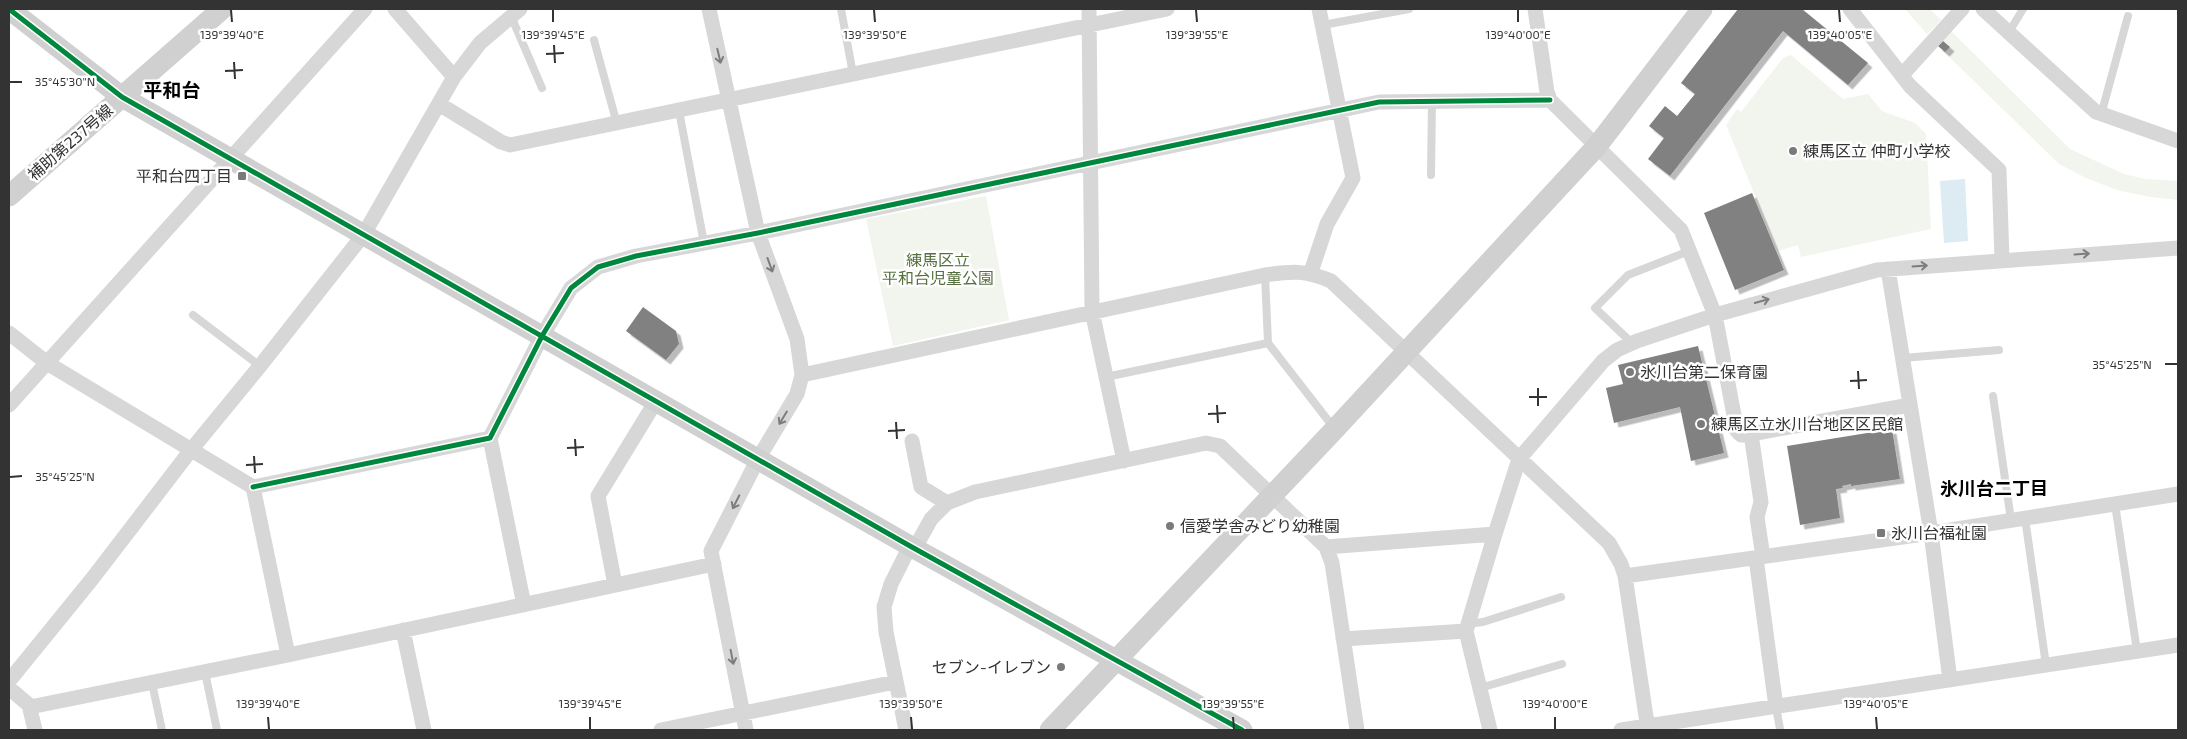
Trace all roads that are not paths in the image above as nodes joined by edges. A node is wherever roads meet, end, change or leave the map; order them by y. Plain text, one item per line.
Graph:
1 (9, 9) edge
2 (222, 9) edge
3 (365, 9) edge
4 (395, 9) edge
5 (709, 9) edge
6 (841, 9) edge
7 (1088, 9) edge
8 (1168, 9) edge
9 (1320, 9) edge
10 (1409, 9) edge
11 (1535, 9) edge
12 (1702, 9) edge
13 (1850, 9) edge
14 (1962, 9) edge
15 (1983, 9) edge
16 (2023, 9) edge
17 (516, 12) edge
18 (2128, 16) dead end
19 (1090, 25) junction
20 (1323, 25) junction
21 (2009, 32) junction
22 (594, 40) dead end
23 (853, 74) junction
24 (1902, 75) junction
25 (454, 77) junction
26 (542, 88) dead end
27 (122, 96) junction
28 (729, 99) junction
29 (1550, 100) junction
30 (1432, 101) junction
31 (439, 104) junction
32 (1341, 110) junction
33 (679, 111) junction
34 (2101, 115) junction
35 (617, 124) junction
36 (2178, 141) edge
37 (1597, 146) junction
38 (230, 158) junction
39 (1089, 162) junction
40 (1431, 175) dead end
41 (9, 196) edge
42 (758, 233) junction
43 (364, 234) junction
44 (704, 243) junction
45 (2178, 248) edge
46 (1690, 251) junction
47 (2002, 260) junction
48 (1888, 268) junction
49 (1310, 272) junction
50 (1265, 275) junction
51 (1092, 311) junction
52 (193, 315) dead end
53 (1715, 315) junction
54 (9, 333) edge
55 (542, 336) junction
56 (1268, 343) junction
57 (1632, 343) junction
58 (2000, 350) dead end
59 (1407, 352) junction
60 (1903, 358) junction
61 (47, 363) junction
62 (260, 366) junction
63 (802, 375) junction
64 (1106, 377) junction
65 (1993, 396) dead end
66 (656, 401) junction
67 (9, 405) edge
68 (1910, 405) junction
69 (1335, 429) junction
70 (1750, 434) junction
71 (490, 438) junction
72 (912, 441) dead end
73 (191, 450) junction
74 (758, 459) junction
75 (1520, 459) junction
76 (1124, 461) junction
77 (253, 487) junction
78 (2178, 494) edge
79 (1271, 496) junction
80 (947, 503) junction
81 (2114, 504) junction
82 (2018, 519) junction
83 (1930, 532) junction
84 (1494, 534) junction
85 (912, 547) junction
86 (1326, 547) junction
87 (1760, 557) junction
88 (714, 564) junction
89 (1624, 576) junction
90 (615, 585) junction
91 (1561, 597) dead end
92 (524, 605) junction
93 (1466, 627) junction
94 (403, 630) junction
95 (1343, 639) junction
96 (2178, 645) edge
97 (2137, 651) junction
98 (288, 655) junction
99 (1116, 661) junction
100 (1562, 664) dead end
101 (2046, 666) junction
102 (205, 672) junction
103 (1950, 680) junction
104 (9, 681) edge
105 (895, 682) junction
106 (152, 683) junction
107 (9, 688) edge
108 (1480, 688) junction
109 (30, 707) junction
110 (1776, 707) junction
111 (743, 713) junction
112 (1648, 728) edge
113 (1780, 729) dead end
114 (35, 730) edge
115 (162, 730) edge
116 (217, 730) edge
117 (424, 730) edge
118 (661, 730) edge
119 (746, 730) edge
120 (906, 730) edge
121 (1050, 730) edge
122 (1242, 730) edge
123 (1357, 730) edge
124 (1490, 730) edge
125 (1621, 730) edge

1 - 27 street
2 - 27 street, 補助第237号線
3 - 38 street
4 - 25 street
5 -> 28 street
6 - 23 lane
7 - 19 street
8 - 19 street
9 - 20 street
10 - 20 lane
11 - 29 street
12 - 37 street
13 - 24 street
14 - 24 street
15 - 21 street
16 - 21 lane
17 - 25 street
17 - 26 lane
18 - 34 lane
19 - 23 street
19 - 39 street
20 - 32 street
21 - 34 street
22 - 35 lane
23 - 28 street
24 - 47 street
25 - 31 street
27 - 38 street
27 - 41 street, 補助第237号線
28 - 33 street
28 - 42 street
29 - 30 street
29 - 37 street
30 - 32 street
30 - 40 lane
31 - 35 street
31 - 43 street
32 - 39 street
32 - 49 street
33 - 35 street
33 - 44 lane
34 - 36 street
37 - 46 street
37 - 59 street
38 - 43 street
38 - 61 street
39 - 42 street
39 - 51 street
42 - 44 street
42 -> 63 street
43 - 55 street
43 - 62 street
44 - 55 street
47 -> 45 street
46 - 53 street
46 - 57 lane
48 -> 47 street
53 -> 48 street
48 - 60 street
49 - 50 street
49 - 59 street
50 - 51 street
50 - 56 lane
51 - 63 street
51 - 64 street
52 - 62 lane
53 - 57 street
53 - 70 street
54 - 61 street
55 - 66 street
55 - 71 street
56 - 64 lane
56 - 69 lane
57 - 75 street
58 - 60 lane
59 - 69 street
59 - 75 street
60 - 68 street
61 - 67 street
61 - 73 street
62 - 73 street
63 -> 74 street
64 - 76 street
65 - 82 lane
66 - 74 street
66 - 90 street
68 - 70 street
68 - 83 street
69 - 79 street
70 - 87 street
71 - 77 street
71 - 92 street
72 - 80 street
73 - 77 street
73 - 104 street
74 - 85 street
74 -> 88 street
75 - 84 street
75 - 89 street
76 - 79 street
76 - 80 street
77 - 98 street
78 - 81 street
79 - 86 street
79 - 99 street
80 - 85 street
81 - 82 street
81 - 97 lane
82 - 83 street
82 - 101 lane
83 - 87 street
83 - 103 street
84 - 86 street
84 - 93 street
85 - 99 street
85 - 105 street
86 - 95 street
87 - 89 street
87 - 110 street
88 - 90 street
88 -> 111 street
89 - 112 street
90 - 92 street
91 - 93 lane
92 - 94 street
93 - 95 street
93 - 108 street
94 - 98 street
94 - 117 street
95 - 123 street
96 - 97 street
97 - 101 street
98 - 102 street
99 - 121 street
99 - 122 street
100 - 108 lane
101 - 103 street
102 - 106 street
102 - 116 lane
103 - 110 street
105 - 111 street
105 - 120 street
106 - 109 street
106 - 115 lane
107 - 109 street
108 - 124 street
109 - 114 street
110 - 112 street
110 - 113 lane
111 - 118 street
111 - 119 street
112 - 125 street

